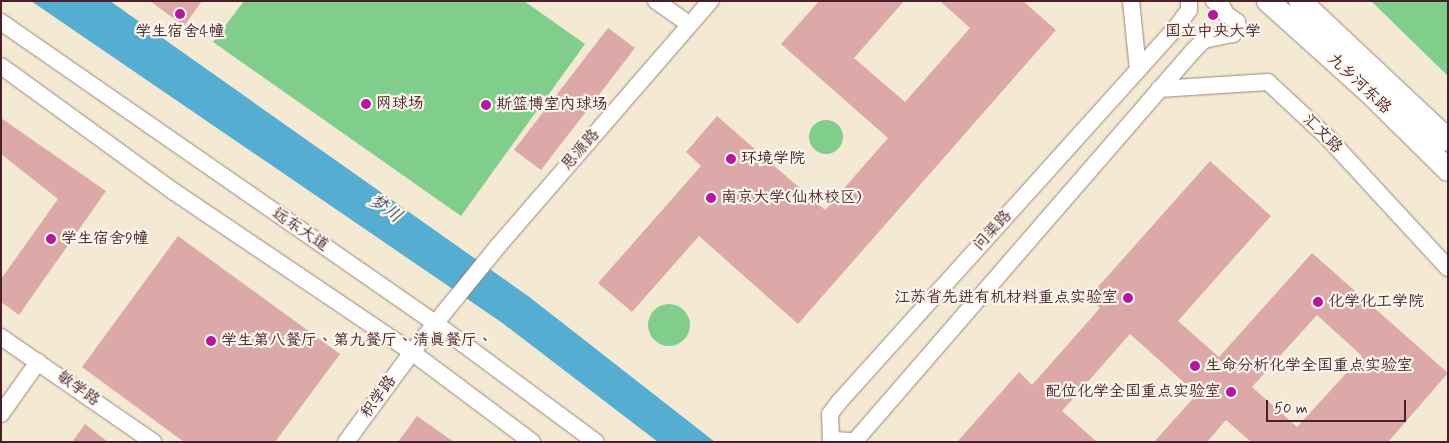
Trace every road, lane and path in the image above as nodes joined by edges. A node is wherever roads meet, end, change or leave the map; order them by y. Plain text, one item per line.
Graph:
1 (656, 1) edge
2 (710, 1) edge
3 (1131, 1) edge
4 (1189, 1) edge
5 (1268, 1) edge
6 (1300, 1) edge
7 (1219, 2) edge
8 (1, 22) edge
9 (689, 24) junction
10 (1, 66) edge
11 (1138, 70) junction
12 (1160, 89) junction
13 (1448, 140) edge
14 (1448, 170) edge
15 (1448, 268) edge
16 (448, 307) joint
17 (435, 323) junction
18 (1, 337) edge
19 (412, 352) junction
20 (38, 362) junction
21 (1, 414) edge
22 (832, 441) edge
23 (153, 442) edge
24 (346, 442) edge
25 (532, 442) edge
26 (596, 442) edge

1 - 9 street
2 - 9 street, 思源路
3 - 11 street
4 - 11 street, 问渠路
5 - 14 main road, 九乡河东路
6 - 13 main road, 九乡河东路
7 - 12 street, 问渠路
8 - 17 street, 远东大道
9 - 16 street, 思源路
10 - 19 street
11 - 22 street, 问渠路
12 - 15 street, 汇文路
12 - 22 street, 问渠路
16 - 17 street, 积学路
17 - 19 street, 积学路
17 - 26 street, 远东大道
18 - 20 street, 敏学路
19 - 24 street, 积学路
19 - 25 street
20 - 21 street
20 - 23 street, 敏学路

